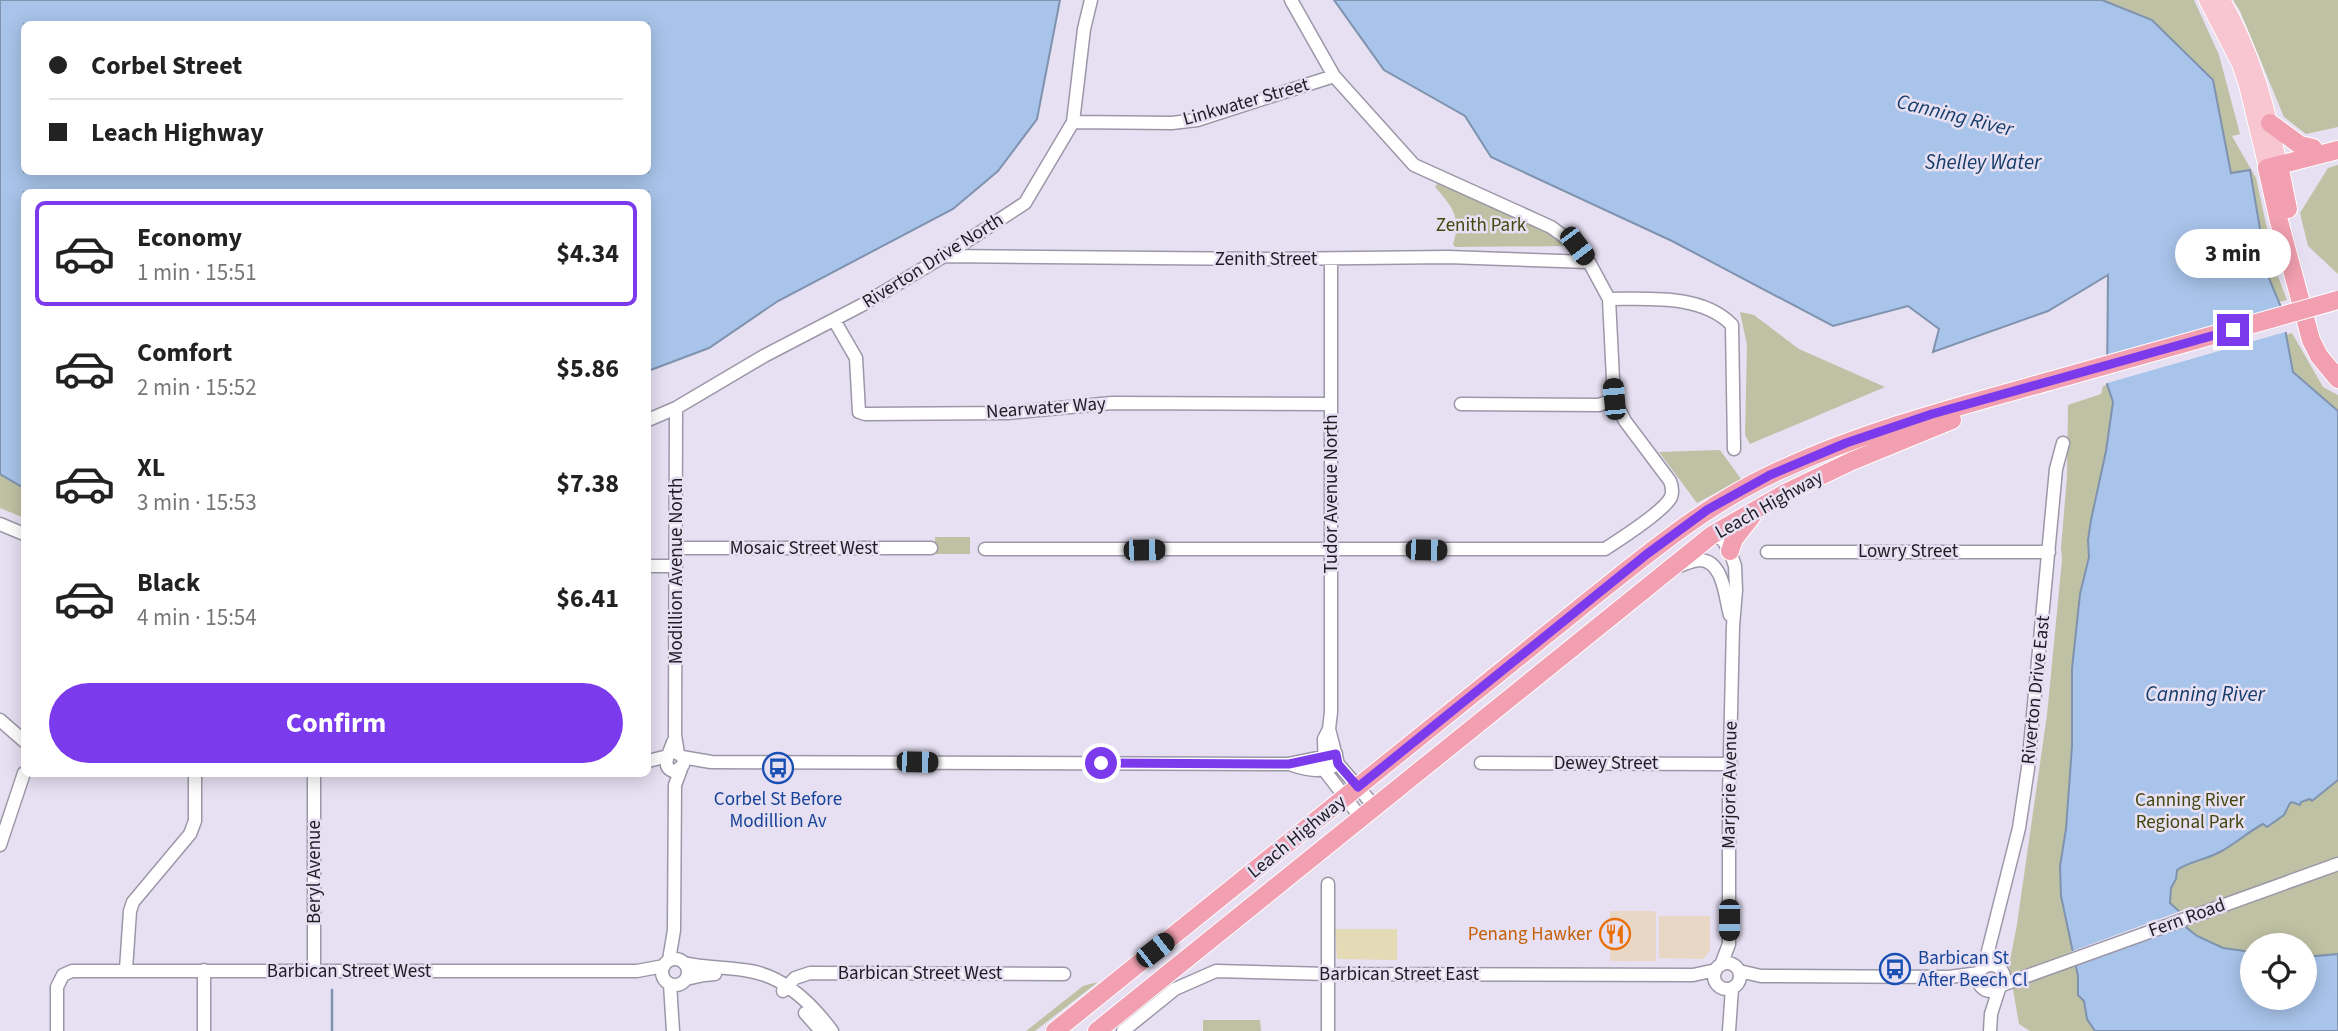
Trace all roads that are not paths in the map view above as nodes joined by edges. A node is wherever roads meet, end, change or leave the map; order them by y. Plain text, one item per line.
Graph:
1 (1091, 0) edge
2 (1291, 0) edge
3 (2207, 0) edge
4 (2222, 0) edge
5 (1334, 76) junction
6 (1073, 122) junction
7 (2270, 123) junction
8 (2338, 141) edge
9 (2313, 148) junction
10 (2338, 150) edge
11 (2272, 162) junction
12 (944, 256) junction
13 (1331, 259) junction
14 (1589, 262) junction
15 (1609, 299) junction
16 (2338, 300) edge
17 (2338, 310) edge
18 (834, 320) junction
19 (2338, 368) edge
20 (2338, 379) edge
21 (2051, 386) junction
22 (1614, 399) junction
23 (1331, 404) junction
24 (1461, 404) dead end
25 (676, 408) junction
26 (651, 419) edge
27 (2063, 443) dead end
28 (1734, 449) dead end
29 (1762, 505) junction
30 (0, 524) edge
31 (21, 533) edge
32 (1674, 534) junction
33 (1712, 535) junction
34 (676, 548) junction
35 (931, 548) dead end
36 (985, 549) dead end
37 (1331, 551) junction
38 (1730, 551) junction
39 (1767, 552) dead end
40 (2049, 552) junction
41 (651, 566) edge
42 (676, 566) junction
43 (1666, 571) junction
44 (1733, 626) junction
45 (0, 720) edge
46 (21, 738) edge
47 (1332, 758) junction
48 (670, 762) edge
49 (1481, 763) dead end
50 (1289, 764) junction
51 (1731, 764) junction
52 (1325, 771) junction
53 (23, 777) edge
54 (195, 777) edge
55 (314, 777) edge
56 (1351, 793) junction
57 (1368, 813) junction
58 (0, 845) edge
59 (2338, 864) edge
60 (1328, 884) dead end
61 (674, 962) junction
62 (126, 970) junction
63 (204, 970) junction
64 (314, 970) junction
65 (636, 971) junction
66 (2037, 972) junction
67 (1064, 974) dead end
68 (1329, 974) junction
69 (1987, 975) junction
70 (1728, 977) junction
71 (676, 982) junction
72 (2001, 987) junction
73 (785, 988) junction
74 (1991, 1014) junction
75 (673, 1026) edge
76 (57, 1031) edge
77 (204, 1031) edge
78 (821, 1031) edge
79 (832, 1031) edge
80 (1055, 1031) edge
81 (1097, 1031) edge
82 (1123, 1031) edge
83 (1328, 1031) edge
84 (1729, 1031) edge
85 (1990, 1031) edge

1 - 6 street, Riverton Drive North
2 - 5 street
3 - 11 main road
4 - 7 main road
5 - 6 street, Linkwater Street
5 - 14 street
6 - 12 street, Riverton Drive North
7 - 9 highway
7 - 11 main road
8 - 9 highway
9 - 11 highway
10 - 11 highway
11 - 19 highway
11 - 20 highway
12 - 13 street, Zenith Street
12 - 18 street, Riverton Drive North
13 - 14 street, Zenith Street
13 - 23 street, Tudor Avenue North
14 - 15 street
15 - 22 street
15 - 28 street
16 - 21 highway, Leach Highway, bridge
17 - 21 highway, Leach Highway
18 - 23 street, Nearwater Way
18 - 25 street, Riverton Drive North
21 - 29 highway, Leach Highway
21 - 32 highway, Leach Highway
22 - 24 street
22 - 37 street
23 - 37 street, Tudor Avenue North
25 - 26 street, Riverton Drive North
25 - 34 street, Modillion Avenue North
27 - 40 street, Riverton Drive East
29 - 33 highway, Leach Highway
29 - 38 highway
30 - 31 street
32 - 33 highway
32 - 56 highway, Leach Highway
33 - 38 street
33 - 43 highway, Leach Highway
34 - 35 street, Mosaic Street West
34 - 42 street, Modillion Avenue North
36 - 37 street
37 - 47 street, Tudor Avenue North
38 - 44 street, Marjorie Avenue
39 - 40 street, Lowry Street
40 - 69 street, Riverton Drive East
41 - 42 street
42 - 48 street, Modillion Avenue North
43 - 44 street, Marjorie Avenue
43 - 57 highway, Leach Highway
44 - 51 street, Marjorie Avenue
45 - 46 street
47 - 50 street
47 - 52 street
47 - 56 street, Tudor Avenue North
48 - 50 street
48 - 61 street, Modillion Avenue North
49 - 51 street, Dewey Street
50 - 52 street
51 - 70 street, Marjorie Avenue
52 - 56 street, Tudor Avenue North
53 - 58 street
54 - 62 street
55 - 64 street, Beryl Avenue
56 - 57 street, Tudor Avenue North
56 - 57 street, Tudor Avenue North
56 - 80 highway, Leach Highway
57 - 81 highway, Leach Highway
59 - 66 street, Fern Road
60 - 68 street
61 - 65 street, Barbican Street West
61 - 71 street
61 - 71 street
61 - 73 street, Barbican Street West
62 - 63 street, Barbican Street West
62 - 76 street, Barbican Street West
63 - 64 street, Barbican Street West
63 - 77 street
64 - 65 street, Barbican Street West
65 - 71 street, Barbican Street West
66 - 69 street, Fern Road
66 - 72 street, Fern Road
67 - 73 street, Barbican Street West
68 - 70 street, Barbican Street East
68 - 82 street, Barbican Street East
68 - 83 street
69 - 70 street
69 - 72 street, Riverton Drive East
69 - 72 street
69 - 74 street, Riverton Drive East
70 - 84 street, Marjorie Avenue
71 - 73 street
71 - 75 street
72 - 74 street, Riverton Drive East
73 - 78 street
73 - 79 street
74 - 85 street, Riverton Drive East

